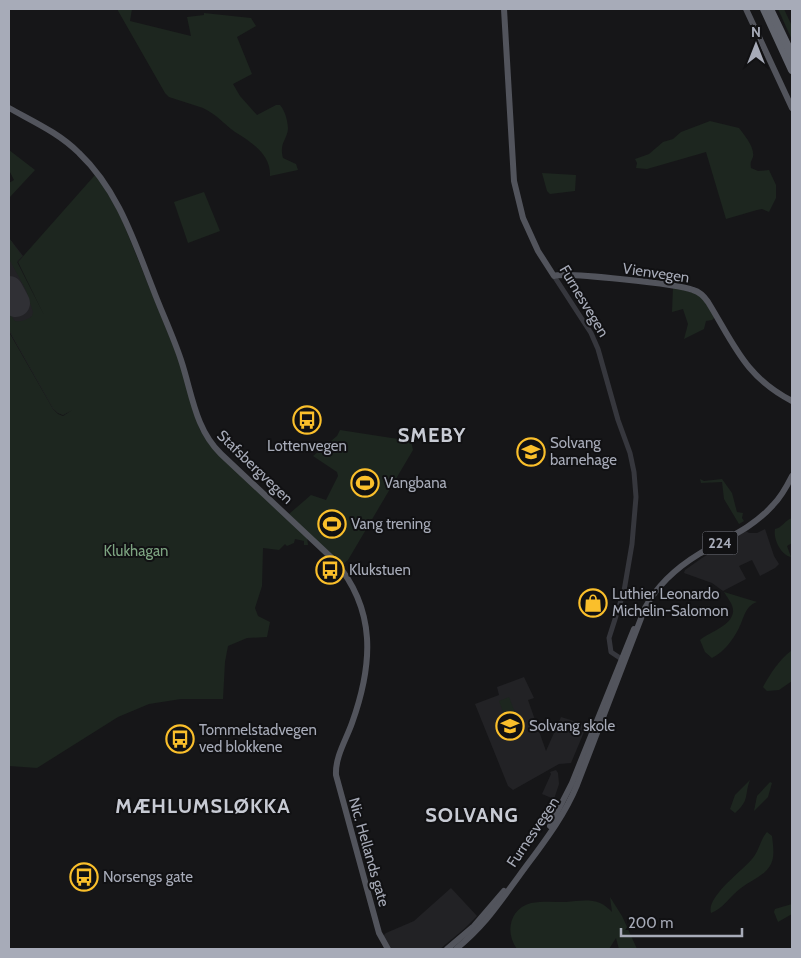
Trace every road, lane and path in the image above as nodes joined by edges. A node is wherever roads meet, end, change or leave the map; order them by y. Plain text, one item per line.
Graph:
1 (504, 9) edge
2 (746, 9) edge
3 (764, 9) edge
4 (770, 9) edge
5 (792, 56) edge
6 (792, 70) edge
7 (9, 108) edge
8 (792, 108) edge
9 (554, 276) junction
10 (792, 401) edge
11 (792, 476) edge
12 (623, 660) junction
13 (338, 758) joint
14 (388, 949) edge
15 (447, 949) edge
16 (456, 949) edge

1 - 9 main road, Furnesvegen
2 - 8 main road
3 - 6 highway
4 - 5 highway
7 - 13 main road, Stafsbergvegen
9 - 10 main road, Vienvegen
9 - 12 street, Furnesvegen
11 - 12 main road, 224
12 - 15 main road, Furnesvegen / 224
12 - 16 main road, Furnesvegen / 224
13 - 14 main road, Nic. Hellands gate

